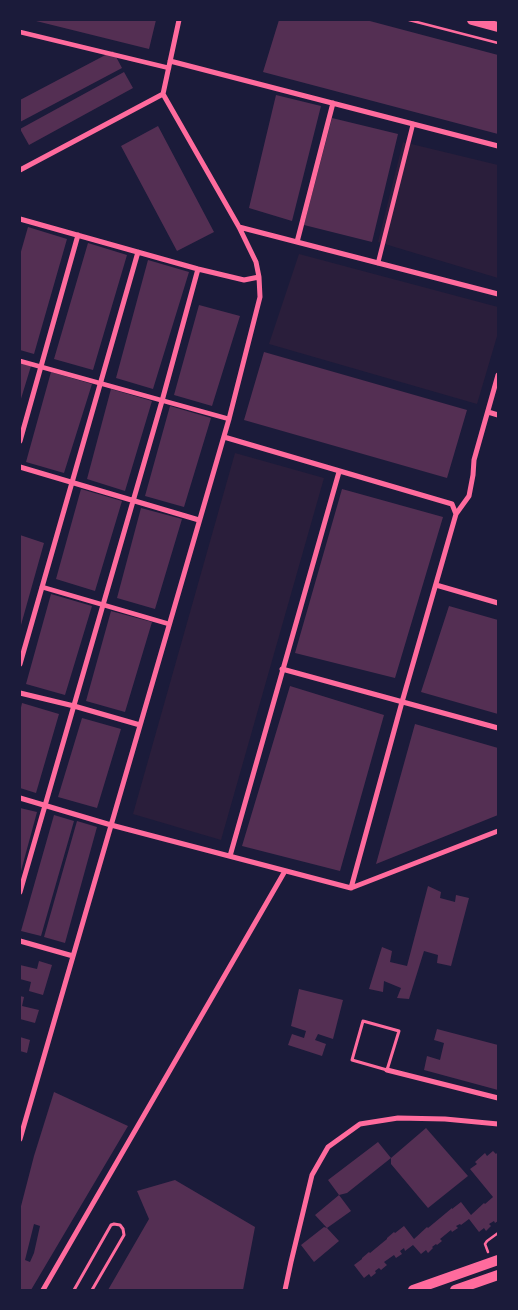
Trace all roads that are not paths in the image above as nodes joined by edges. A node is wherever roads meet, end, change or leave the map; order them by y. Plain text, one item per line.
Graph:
1 (179, 20) edge
2 (472, 20) edge
3 (498, 27) edge
4 (20, 32) edge
5 (170, 61) junction
6 (169, 68) junction
7 (163, 94) junction
8 (333, 103) junction
9 (413, 124) junction
10 (498, 146) edge
11 (20, 170) edge
12 (20, 219) edge
13 (239, 227) junction
14 (78, 235) junction
15 (297, 242) junction
16 (138, 252) junction
17 (378, 263) junction
18 (198, 269) junction
19 (259, 278) junction
20 (498, 294) edge
21 (20, 360) edge
22 (41, 366) junction
23 (498, 375) edge
24 (100, 383) junction
25 (162, 401) junction
26 (488, 412) junction
27 (498, 415) edge
28 (229, 419) junction
29 (224, 437) junction
30 (20, 441) edge
31 (20, 468) edge
32 (340, 472) junction
33 (72, 482) junction
34 (134, 501) junction
35 (456, 514) junction
36 (199, 520) junction
37 (436, 585) junction
38 (42, 587) junction
39 (498, 604) edge
40 (103, 605) junction
41 (169, 624) junction
42 (20, 664) edge
43 (282, 669) junction
44 (20, 693) edge
45 (402, 702) junction
46 (74, 706) junction
47 (140, 725) junction
48 (498, 728) edge
49 (20, 798) edge
50 (45, 805) junction
51 (111, 825) junction
52 (498, 831) edge
53 (230, 856) junction
54 (285, 871) junction
55 (351, 888) junction
56 (20, 892) edge
57 (20, 941) edge
58 (73, 956) junction
59 (387, 1070) junction
60 (498, 1098) edge
61 (498, 1124) edge
62 (20, 1139) edge
63 (498, 1260) edge
64 (498, 1275) edge
65 (43, 1290) edge
66 (74, 1290) edge
67 (92, 1290) edge
68 (285, 1290) edge
69 (413, 1290) edge
70 (455, 1290) edge

1 - 5 street
2 - 3 main road
4 - 6 street
5 - 6 street
5 - 8 street
6 - 7 street
7 - 11 street
7 - 13 street
8 - 9 street
8 - 15 street
9 - 10 street
9 - 17 street
12 - 14 street
13 - 15 street
13 - 19 street
14 - 16 street
14 - 22 street
15 - 17 street
16 - 18 street
16 - 24 street
17 - 20 street
18 - 19 street
18 - 25 street
19 - 28 street
21 - 22 street
22 - 24 street
22 - 30 street
23 - 26 street
24 - 25 street
24 - 33 street
25 - 28 street
25 - 34 street
26 - 27 street
26 - 35 street
28 - 29 street
29 - 32 street
29 - 36 street
31 - 33 street
32 - 35 street
32 - 43 street
33 - 34 street
33 - 38 street
34 - 36 street
34 - 40 street
35 - 37 street
36 - 41 street
37 - 39 street
37 - 45 street
38 - 40 street
38 - 42 street
40 - 41 street
40 - 46 street
41 - 47 street
43 - 45 street
43 - 53 street
44 - 46 street
45 - 48 street
45 - 55 street
46 - 47 street
46 - 50 street
47 - 51 street
49 - 50 street
50 - 51 street
50 - 56 street
51 - 53 street
51 - 58 street
52 - 55 street
53 - 54 street
54 - 55 street
54 - 65 street
57 - 58 street
58 - 62 street
59 - 59 lane
59 - 60 street
61 - 68 street
63 - 69 main road
64 - 70 main road
66 - 67 lane

